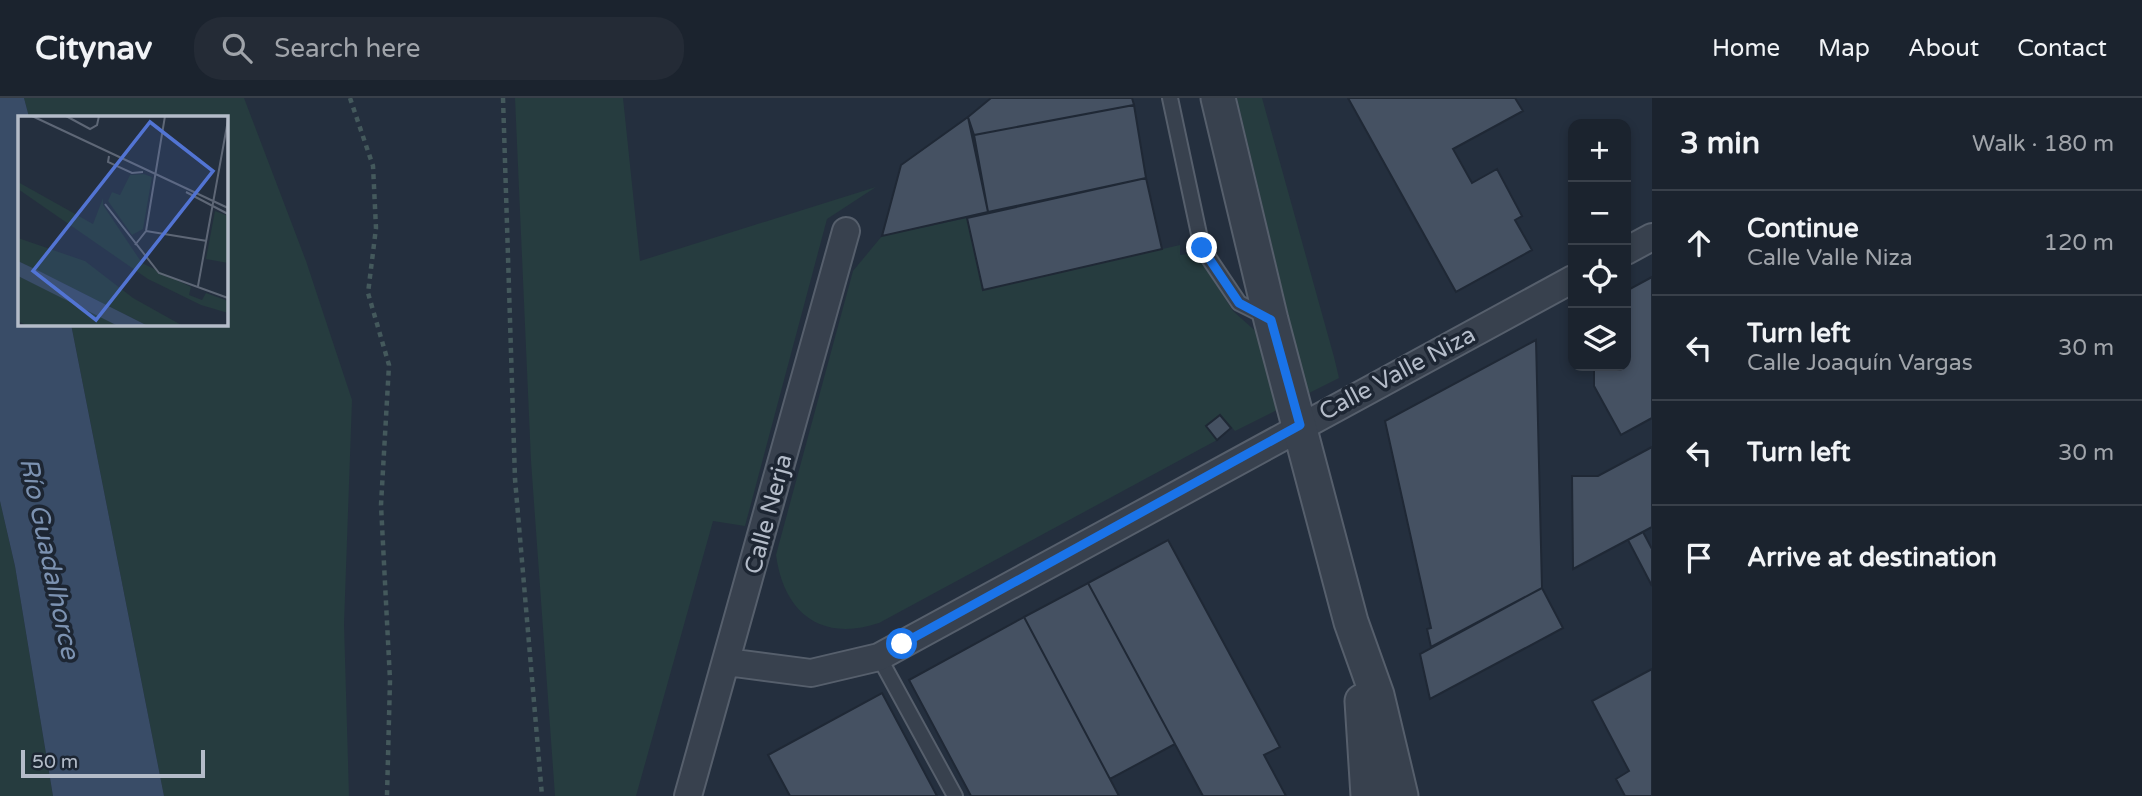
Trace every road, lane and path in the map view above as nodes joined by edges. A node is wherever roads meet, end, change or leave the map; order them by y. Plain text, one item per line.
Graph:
1 (350, 98) edge
2 (503, 98) edge
3 (1170, 98) edge
4 (1218, 98) edge
5 (846, 231) dead end
6 (1652, 237) edge
7 (1631, 248) edge
8 (1568, 282) edge
9 (1271, 320) junction
10 (1300, 425) junction
11 (1351, 622) junction
12 (879, 657) junction
13 (727, 662) junction
14 (387, 796) edge
15 (542, 796) edge
16 (688, 796) edge
17 (955, 796) edge
18 (1368, 796) edge
19 (1401, 796) edge

1 - 14 path
2 - 15 path
3 - 9 lane
4 - 9 street
5 - 13 street, Calle Nerja
6 - 7 street
8 - 10 street, Calle Valle Niza
9 - 10 street
10 - 11 street
10 - 12 street, Calle Valle Niza
11 - 18 street
11 - 19 street
12 - 13 street, Calle Valle Niza
12 - 17 lane
13 - 16 street, Calle Nerja

